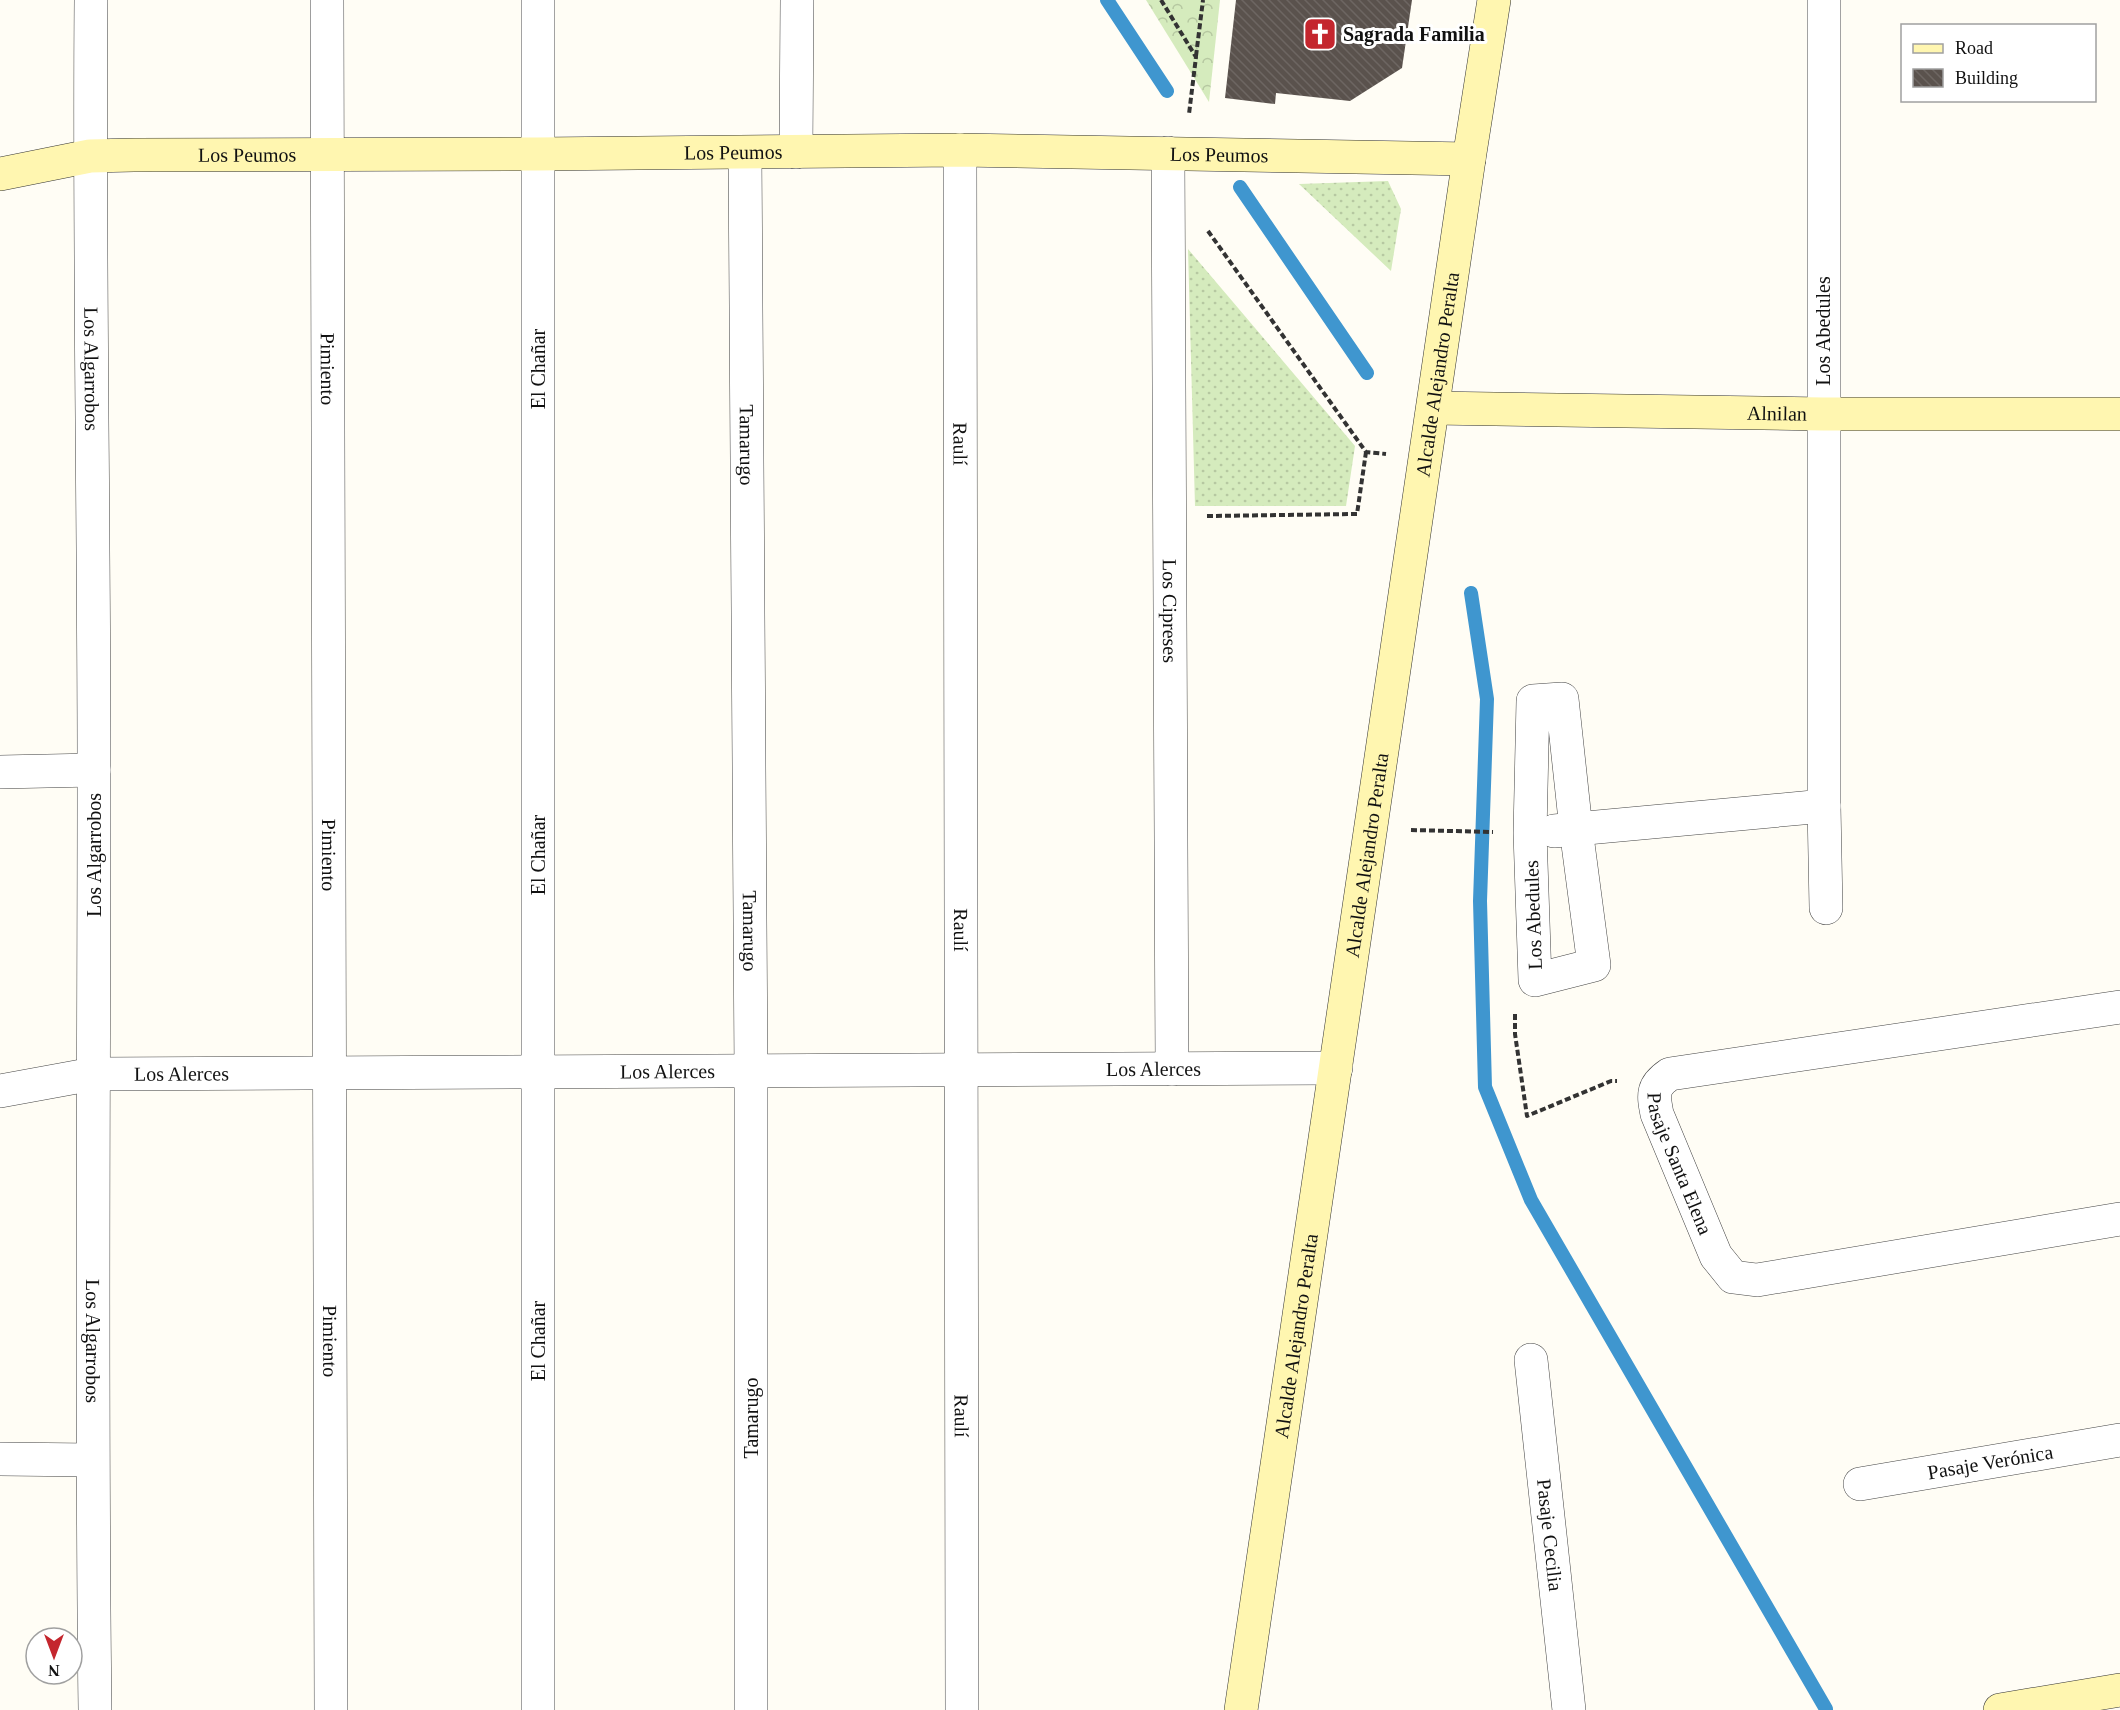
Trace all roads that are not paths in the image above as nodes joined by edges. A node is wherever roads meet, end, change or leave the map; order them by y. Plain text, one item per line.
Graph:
1 (91, 0) edge
2 (327, 0) edge
3 (538, 0) edge
4 (797, 0) edge
5 (1494, 0) edge
6 (1824, 0) edge
7 (960, 150) junction
8 (796, 152) junction
9 (745, 153) junction
10 (1179, 153) junction
11 (327, 154) junction
12 (537, 154) junction
13 (90, 156) junction
14 (1469, 159) junction
15 (0, 174) edge
16 (1433, 408) junction
17 (1823, 414) junction
18 (2120, 414) edge
19 (94, 770) junction
20 (0, 772) edge
21 (1824, 806) junction
22 (1576, 829) junction
23 (1530, 833) junction
24 (1826, 908) dead end
25 (2120, 1007) edge
26 (1336, 1068) junction
27 (1172, 1069) junction
28 (538, 1071) junction
29 (751, 1071) junction
30 (962, 1071) junction
31 (93, 1074) junction
32 (330, 1074) junction
33 (0, 1090) edge
34 (2120, 1219) edge
35 (1531, 1360) dead end
36 (2120, 1440) edge
37 (0, 1459) edge
38 (92, 1460) junction
39 (1860, 1484) dead end
40 (2120, 1690) edge
41 (95, 1710) edge
42 (331, 1710) edge
43 (538, 1710) edge
44 (752, 1710) edge
45 (962, 1710) edge
46 (1241, 1710) edge
47 (1569, 1710) edge
48 (2000, 1710) edge

1 - 13 street, Los Algarrobos
2 - 11 street, Pimiento
3 - 12 street, El Chañar
4 - 8 street
5 - 14 street, Alcalde Alejandro Peralta
6 - 17 street, Los Abedules
7 - 8 street, Los Peumos
7 - 10 street, Los Peumos
7 - 30 street, Raulí
8 - 9 street, Los Peumos
9 - 12 street, Los Peumos
9 - 29 street, Tamarugo
10 - 14 street, Los Peumos
10 - 27 street, Los Cipreses
11 - 12 street, Los Peumos
11 - 13 street, Los Peumos
11 - 32 street, Pimiento
12 - 28 street, El Chañar
13 - 15 street, Los Peumos
13 - 19 street, Los Algarrobos
14 - 16 street, Alcalde Alejandro Peralta
16 - 17 street, Alnilan
16 - 26 street, Alcalde Alejandro Peralta
17 - 18 street, Alnilan
17 - 21 street, Los Abedules
19 - 20 street
19 - 31 street, Los Algarrobos
21 - 22 street, Los Abedules
21 - 24 street, Los Abedules
22 - 23 street, Los Abedules
22 - 23 street, Los Abedules
22 - 23 street, Los Abedules
25 - 34 street, Pasaje Santa Elena
26 - 27 street, Los Alerces
26 - 46 street, Alcalde Alejandro Peralta
27 - 30 street, Los Alerces
28 - 29 street, Los Alerces
28 - 32 street, Los Alerces
28 - 43 street, El Chañar
29 - 30 street, Los Alerces
29 - 44 street, Tamarugo
30 - 45 street, Raulí
31 - 32 street, Los Alerces
31 - 33 street, Los Alerces
31 - 38 street, Los Algarrobos
32 - 42 street, Pimiento
35 - 47 street, Pasaje Cecilia
36 - 39 street, Pasaje Verónica
37 - 38 street
38 - 41 street, Los Algarrobos
40 - 48 street

